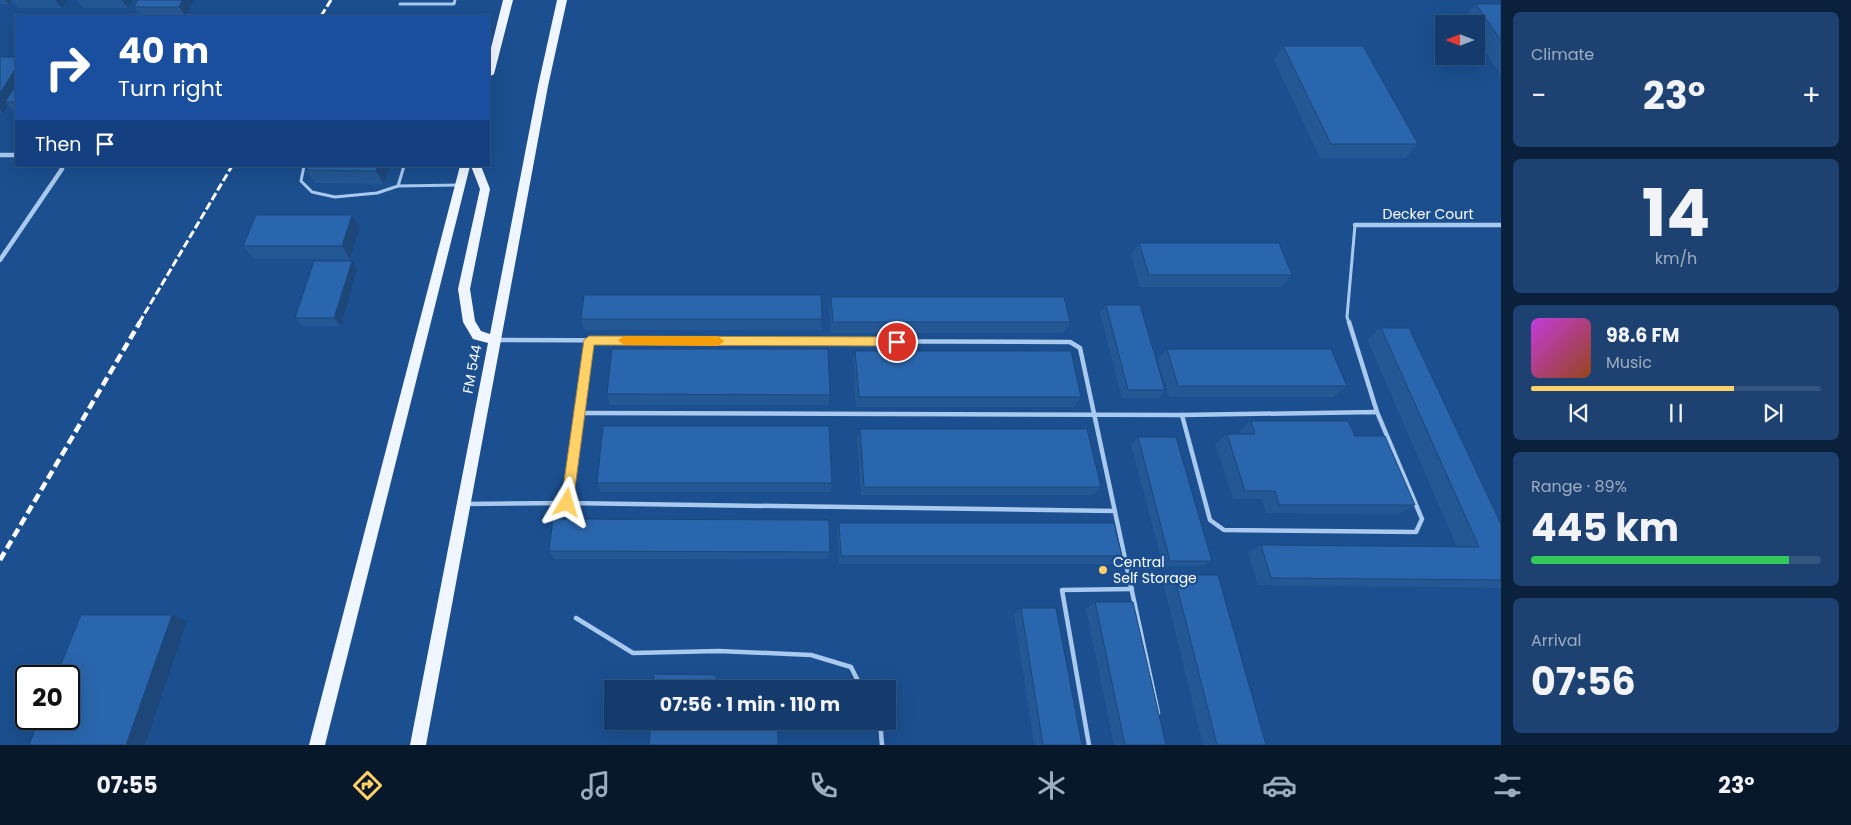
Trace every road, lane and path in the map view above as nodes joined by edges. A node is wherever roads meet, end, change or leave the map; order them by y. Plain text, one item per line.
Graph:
1 (455, 0) edge
2 (508, 0) edge
3 (562, 0) edge
4 (400, 4) dead end
5 (490, 70) edge
6 (0, 155) edge
7 (15, 155) edge
8 (61, 167) edge
9 (304, 167) edge
10 (404, 167) edge
11 (465, 167) edge
12 (476, 167) edge
13 (460, 185) junction
14 (398, 186) junction
15 (1355, 224) joint
16 (1501, 225) edge
17 (0, 260) edge
18 (494, 340) junction
19 (589, 340) junction
20 (1377, 412) junction
21 (579, 413) junction
22 (1182, 415) junction
23 (1094, 416) junction
24 (567, 503) junction
25 (464, 504) junction
26 (1115, 511) junction
27 (1132, 589) junction
28 (576, 618) dead end
29 (858, 680) edge
30 (1159, 716) edge
31 (881, 730) edge
32 (317, 745) edge
33 (418, 745) edge
34 (882, 745) edge
35 (1089, 745) edge

1 - 4 lane
2 - 5 main road
3 - 18 main road, FM 544 / FM 544
6 - 7 street
8 - 17 street
9 - 14 lane
10 - 14 lane
11 - 13 main road
12 - 18 main road
13 - 14 lane
13 - 32 main road
15 - 16 street, Decker Court
15 - 20 lane
18 - 19 lane
18 - 25 main road, FM 544 / FM 544
19 - 21 lane
19 - 23 lane
20 - 22 lane
20 - 22 lane
21 - 23 lane
21 - 24 lane
22 - 23 lane
23 - 26 lane
24 - 25 lane
24 - 26 lane
25 - 33 main road, FM 544 / FM 544
26 - 27 lane
27 - 30 lane
27 - 35 lane
28 - 29 lane
31 - 34 lane

